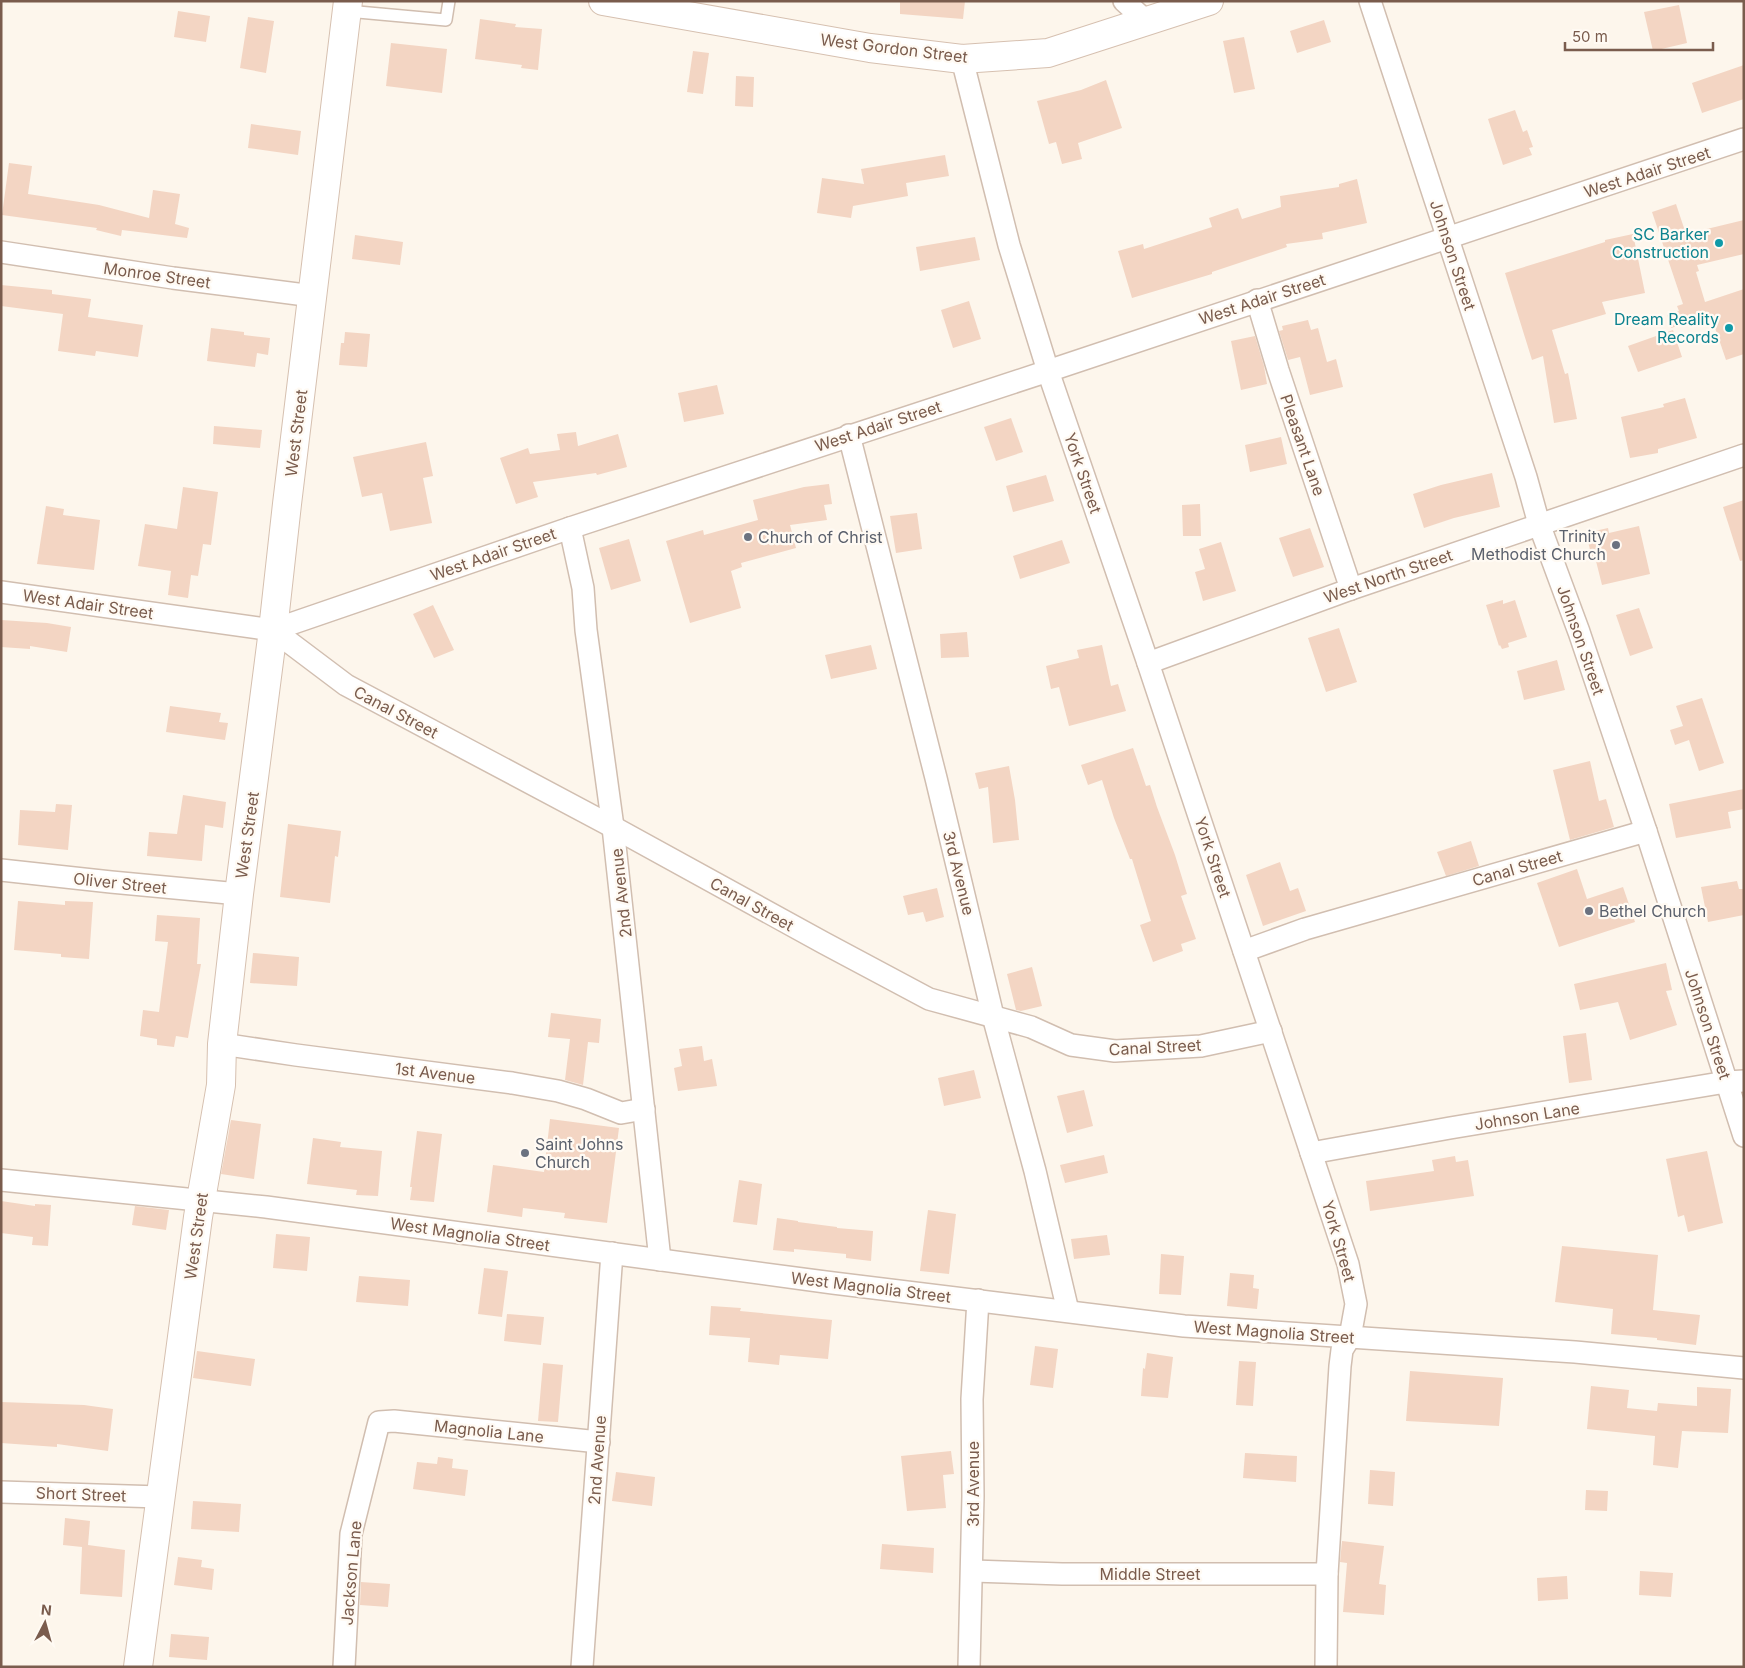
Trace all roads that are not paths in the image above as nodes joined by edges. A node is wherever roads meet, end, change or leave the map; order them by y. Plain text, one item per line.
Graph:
1 (449, 1) edge
2 (604, 1) edge
3 (1124, 1) edge
4 (1209, 1) edge
5 (1370, 1) edge
6 (347, 6) edge
7 (1147, 22) junction
8 (962, 59) junction
9 (1744, 139) edge
10 (1447, 238) junction
11 (1, 252) edge
12 (313, 296) junction
13 (1257, 300) junction
14 (1048, 371) junction
15 (849, 435) junction
16 (1744, 455) edge
17 (1540, 524) junction
18 (570, 528) junction
19 (1351, 589) junction
20 (1, 592) edge
21 (274, 630) junction
22 (1148, 663) junction
23 (613, 827) junction
24 (1646, 831) junction
25 (1, 870) edge
26 (239, 894) junction
27 (1244, 951) junction
28 (993, 1016) junction
29 (1271, 1031) junction
30 (222, 1044) junction
31 (1735, 1081) edge
32 (644, 1109) junction
33 (1744, 1136) edge
34 (1311, 1153) junction
35 (1, 1180) edge
36 (201, 1201) junction
37 (612, 1253) junction
38 (660, 1260) junction
39 (978, 1300) junction
40 (1068, 1311) junction
41 (1350, 1337) junction
42 (1744, 1368) edge
43 (379, 1422) joint
44 (599, 1442) junction
45 (1, 1492) edge
46 (160, 1497) junction
47 (973, 1571) junction
48 (1327, 1574) junction
49 (138, 1667) edge
50 (344, 1667) edge
51 (582, 1667) edge
52 (969, 1667) edge
53 (1326, 1667) edge

1 - 6 lane
2 - 8 street, West Gordon Street
3 - 7 street
4 - 7 street, West Gordon Street
5 - 10 street, Johnson Street
6 - 12 street, West Street
7 - 8 street, West Gordon Street
8 - 14 street, York Street
9 - 10 street, West Adair Street
10 - 13 street, West Adair Street
10 - 17 street, Johnson Street
11 - 12 street, Monroe Street
12 - 21 street, West Street
13 - 14 street, West Adair Street
13 - 19 street, Pleasant Lane
14 - 15 street, West Adair Street
14 - 22 street, York Street
15 - 18 street, West Adair Street
15 - 28 street, 3rd Avenue
16 - 17 street, West North Street
17 - 19 street, West North Street
17 - 24 street, Johnson Street
18 - 21 street, West Adair Street
18 - 23 street, 2nd Avenue
19 - 22 street, West North Street
20 - 21 street, West Adair Street
21 - 23 street, Canal Street
21 - 26 street, West Street
22 - 27 street, York Street
23 - 28 street, Canal Street
23 - 32 street, 2nd Avenue
24 - 27 street, Canal Street
24 - 31 street, Johnson Street
25 - 26 street, Oliver Street
26 - 30 street, West Street
27 - 29 street, York Street
28 - 29 street, Canal Street
28 - 40 street, 3rd Avenue
29 - 34 street, York Street
30 - 32 street, 1st Avenue
30 - 36 street, West Street
31 - 33 street, Johnson Street
31 - 34 street, Johnson Lane
32 - 38 street, 2nd Avenue
34 - 41 street, York Street
35 - 36 street, West Magnolia Street
36 - 37 street, West Magnolia Street
36 - 46 street, West Street
37 - 38 street, West Magnolia Street
37 - 44 street, 2nd Avenue
38 - 39 street, West Magnolia Street
39 - 40 street, West Magnolia Street
39 - 47 street, 3rd Avenue
40 - 41 street, West Magnolia Street
41 - 42 street, West Magnolia Street
41 - 48 street, York Street
43 - 44 street, Magnolia Lane
43 - 50 street, Jackson Lane
44 - 51 street, 2nd Avenue
45 - 46 street, Short Street
46 - 49 street, West Street
47 - 48 street, Middle Street
47 - 52 street, 3rd Avenue
48 - 53 street, York Street

